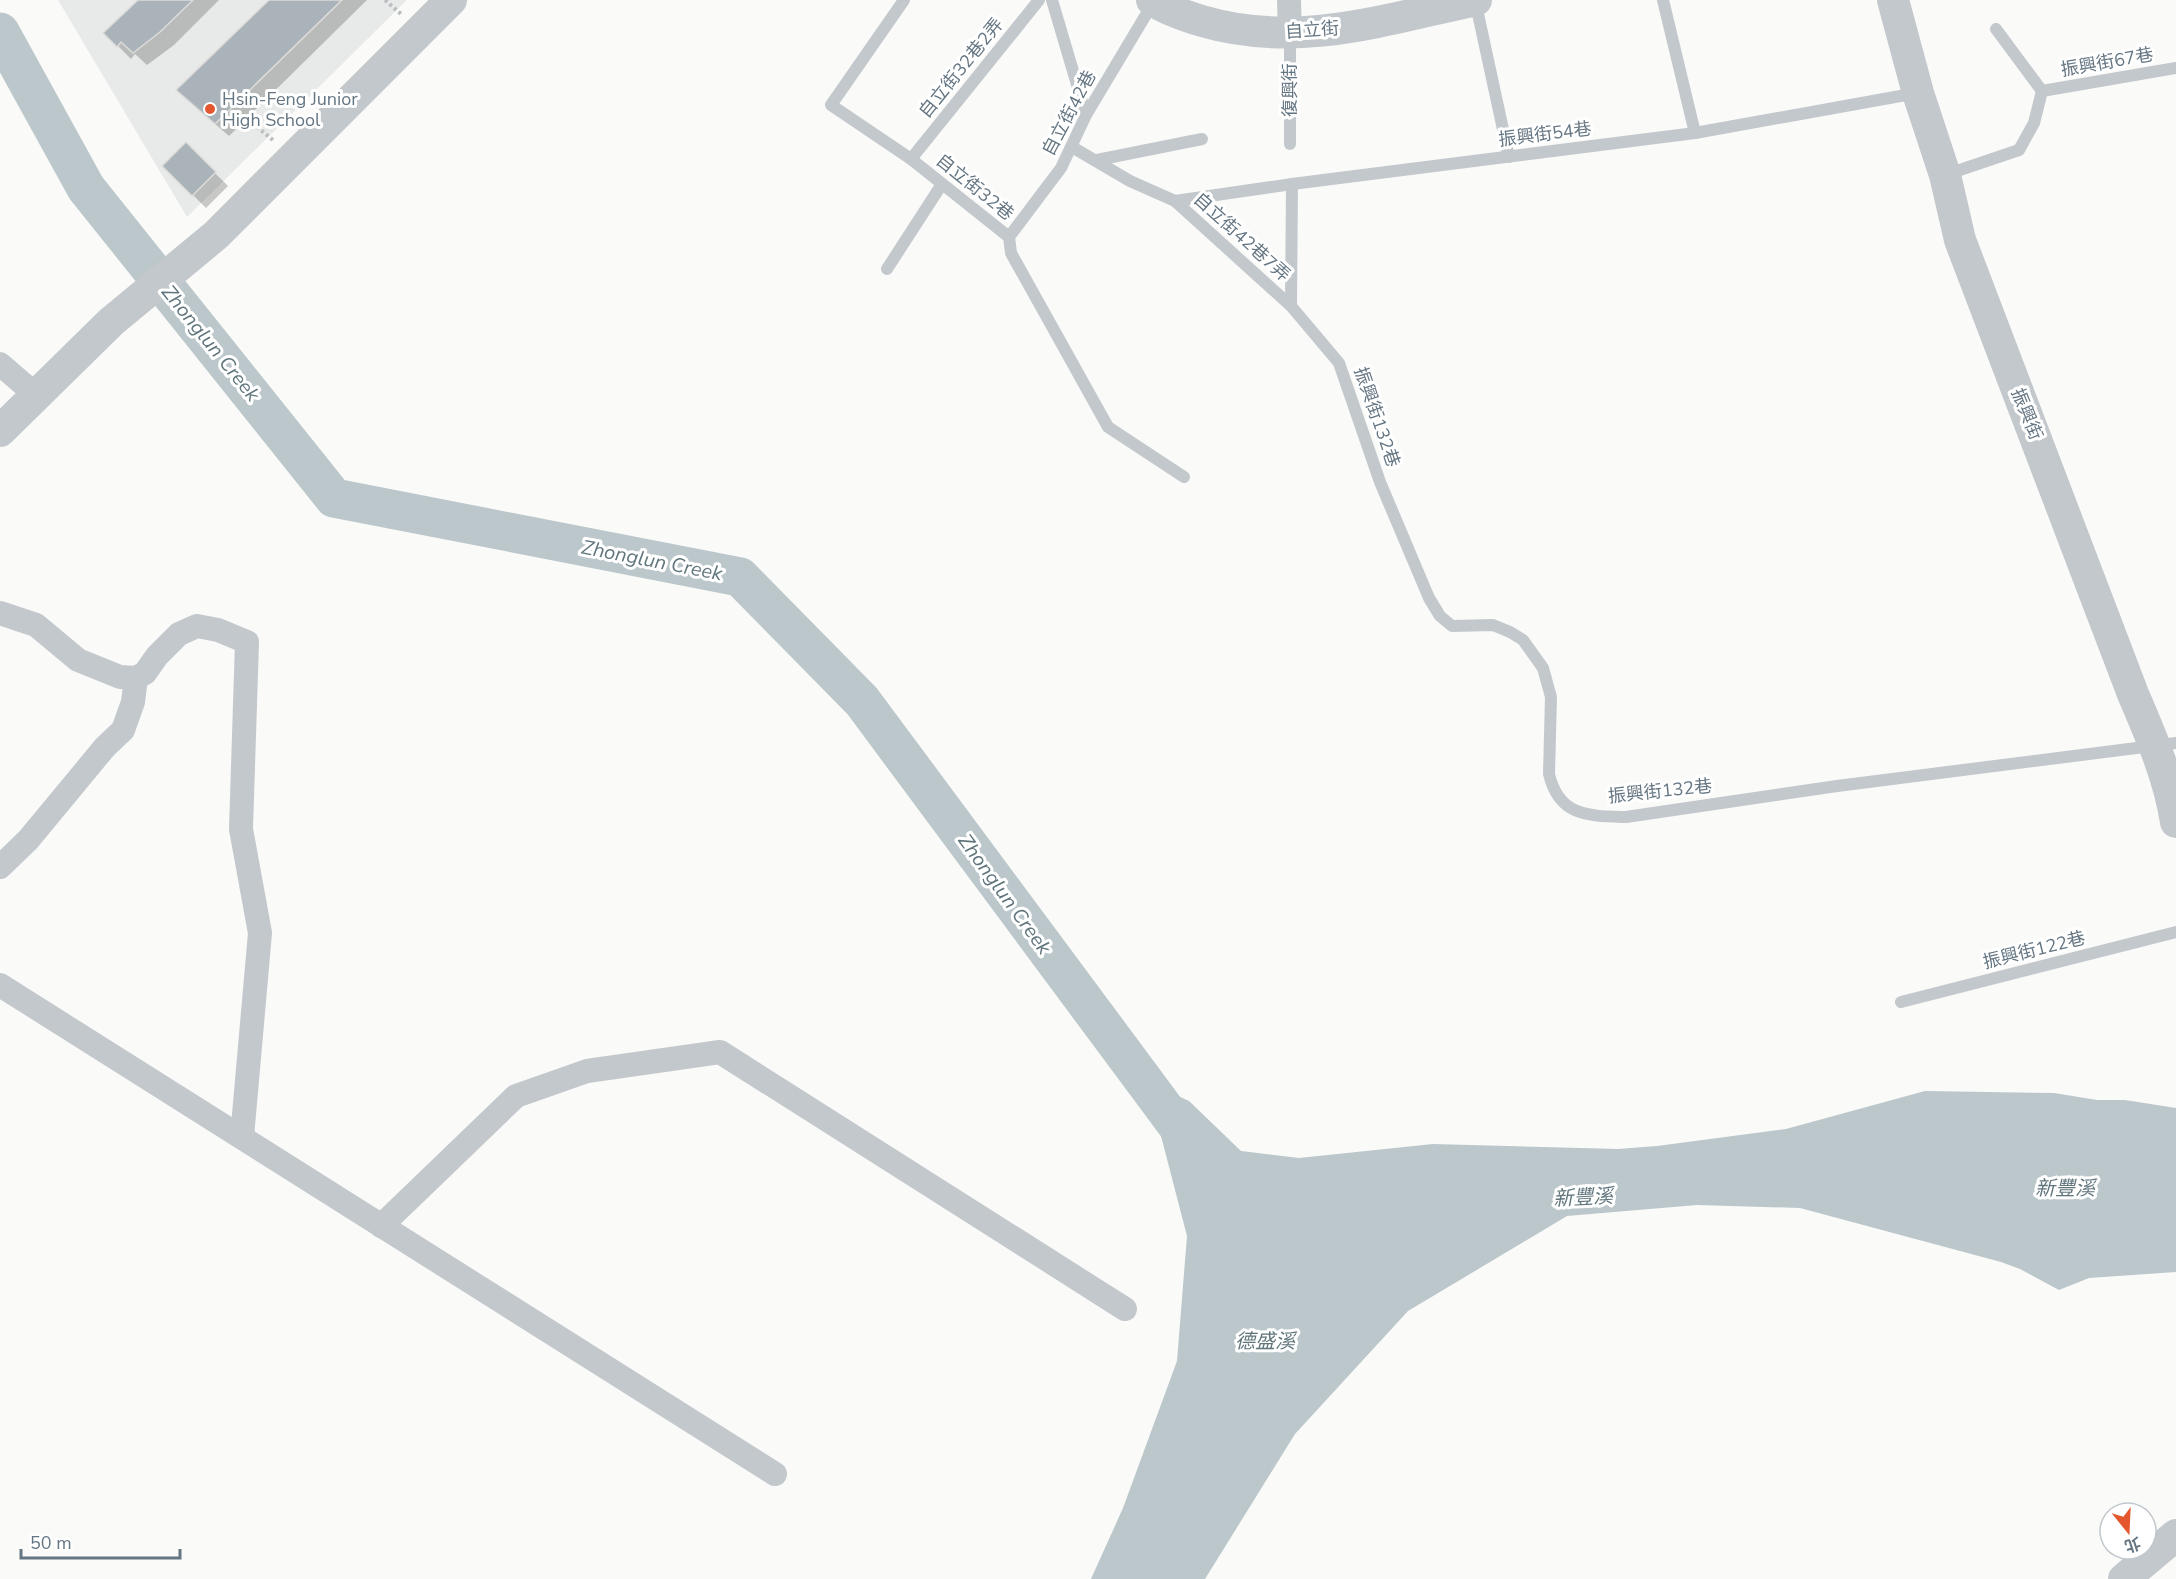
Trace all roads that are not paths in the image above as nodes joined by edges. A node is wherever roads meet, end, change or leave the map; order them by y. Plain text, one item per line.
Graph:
1 (451, 0) edge
2 (904, 0) edge
3 (1039, 0) edge
4 (1052, 0) edge
5 (1289, 0) edge
6 (1476, 0) edge
7 (1663, 0) edge
8 (1893, 0) edge
9 (1153, 1) edge
10 (1996, 29) dead end
11 (1290, 34) junction
12 (2176, 68) edge
13 (2042, 91) junction
14 (1918, 93) junction
15 (1086, 116) junction
16 (1695, 133) junction
17 (1202, 139) dead end
18 (1290, 144) dead end
19 (1072, 147) junction
20 (1509, 157) junction
21 (911, 159) junction
22 (1097, 160) junction
23 (1945, 175) junction
24 (942, 184) junction
25 (1292, 184) junction
26 (1175, 201) junction
27 (1009, 237) junction
28 (887, 269) dead end
29 (1291, 306) junction
30 (0, 364) edge
31 (36, 395) junction
32 (0, 431) edge
33 (1184, 477) dead end
34 (0, 613) edge
35 (136, 678) junction
36 (2166, 745) edge
37 (2174, 803) edge
38 (0, 867) edge
39 (2176, 932) edge
40 (0, 985) edge
41 (1901, 1002) dead end
42 (242, 1137) junction
43 (381, 1226) junction
44 (1125, 1309) dead end
45 (775, 1473) dead end
46 (2176, 1535) edge
47 (2124, 1579) edge

1 - 31 street
2 - 21 lane, 自立街32巷
3 - 21 lane, 自立街32巷2弄
4 - 15 lane
5 - 11 street, 復興街
6 - 11 street, 自立街
6 - 20 lane
7 - 16 lane
8 - 14 street, 振興街
9 - 11 street, 自立街
9 - 15 lane, 自立街42巷
10 - 13 lane
11 - 18 lane, 復興街
12 - 13 lane, 振興街67巷
13 - 23 lane, 振興街67巷
14 - 16 lane, 振興街54巷
14 - 23 street, 振興街
15 - 19 lane, 自立街42巷
16 - 20 lane, 振興街54巷
17 - 22 lane
19 - 22 lane, 自立街42巷7弄
19 - 27 lane, 自立街42巷
20 - 25 lane, 振興街54巷
21 - 24 lane, 自立街32巷
22 - 26 lane, 自立街42巷7弄
23 - 36 street, 振興街
24 - 27 lane, 自立街32巷
24 - 28 lane
25 - 26 lane, 振興街54巷
25 - 29 lane
26 - 29 lane, 自立街42巷7弄
27 - 33 lane, 自立街32巷
29 - 36 lane, 振興街132巷
30 - 31 street
31 - 32 street
34 - 35 street
35 - 38 street
35 - 42 street
36 - 37 street, 振興街
39 - 41 lane, 振興街122巷
40 - 42 street
42 - 43 street
43 - 44 street
43 - 45 street
46 - 47 street

